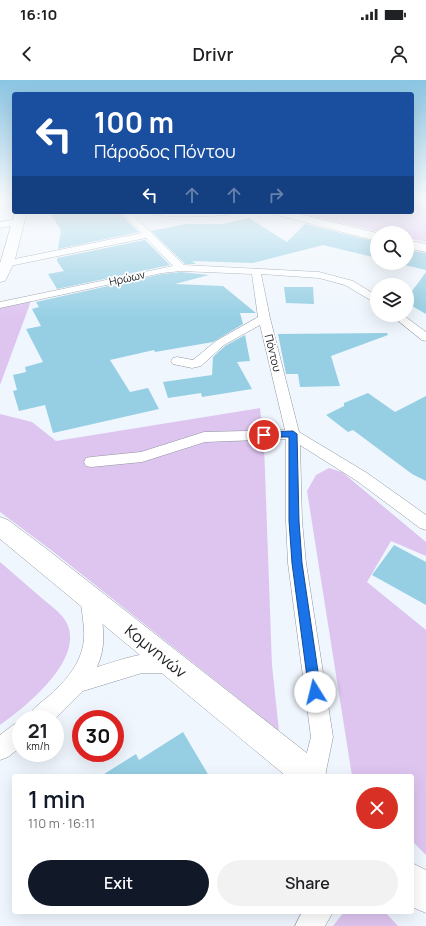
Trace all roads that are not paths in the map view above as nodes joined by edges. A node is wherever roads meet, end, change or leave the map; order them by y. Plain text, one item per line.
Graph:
1 (13, 238) edge
2 (130, 238) edge
3 (151, 238) edge
4 (414, 245) edge
5 (426, 248) edge
6 (4, 264) edge
7 (181, 268) junction
8 (256, 270) junction
9 (0, 278) edge
10 (370, 297) edge
11 (0, 305) edge
12 (264, 318) junction
13 (405, 322) edge
14 (426, 338) edge
15 (177, 361) dead end
16 (293, 434) junction
17 (91, 462) dead end
18 (426, 524) edge
19 (0, 526) edge
20 (88, 596) junction
21 (170, 664) junction
22 (77, 683) junction
23 (48, 710) edge
24 (12, 739) edge
25 (0, 749) edge
26 (309, 774) edge
27 (313, 774) edge
28 (414, 883) edge
29 (426, 895) edge
30 (317, 914) edge
31 (309, 926) edge

1 - 6 main road
2 - 6 street
3 - 7 street
4 - 5 main road
6 - 9 main road
7 - 8 street, Ηρώων
7 - 11 street, Ηρώων
8 - 10 street, Ηρώων
8 - 12 street, Πόντου
12 - 15 street
12 - 16 street, Πόντου
13 - 14 street
16 - 17 street
16 - 18 street
16 - 27 street, Πόντου
19 - 20 main road, Κομνηνών
20 - 21 main road, Κομνηνών
20 - 22 street
21 - 22 street
21 - 26 main road, Κομνηνών
22 - 23 street
24 - 25 street
28 - 29 main road
30 - 31 street

